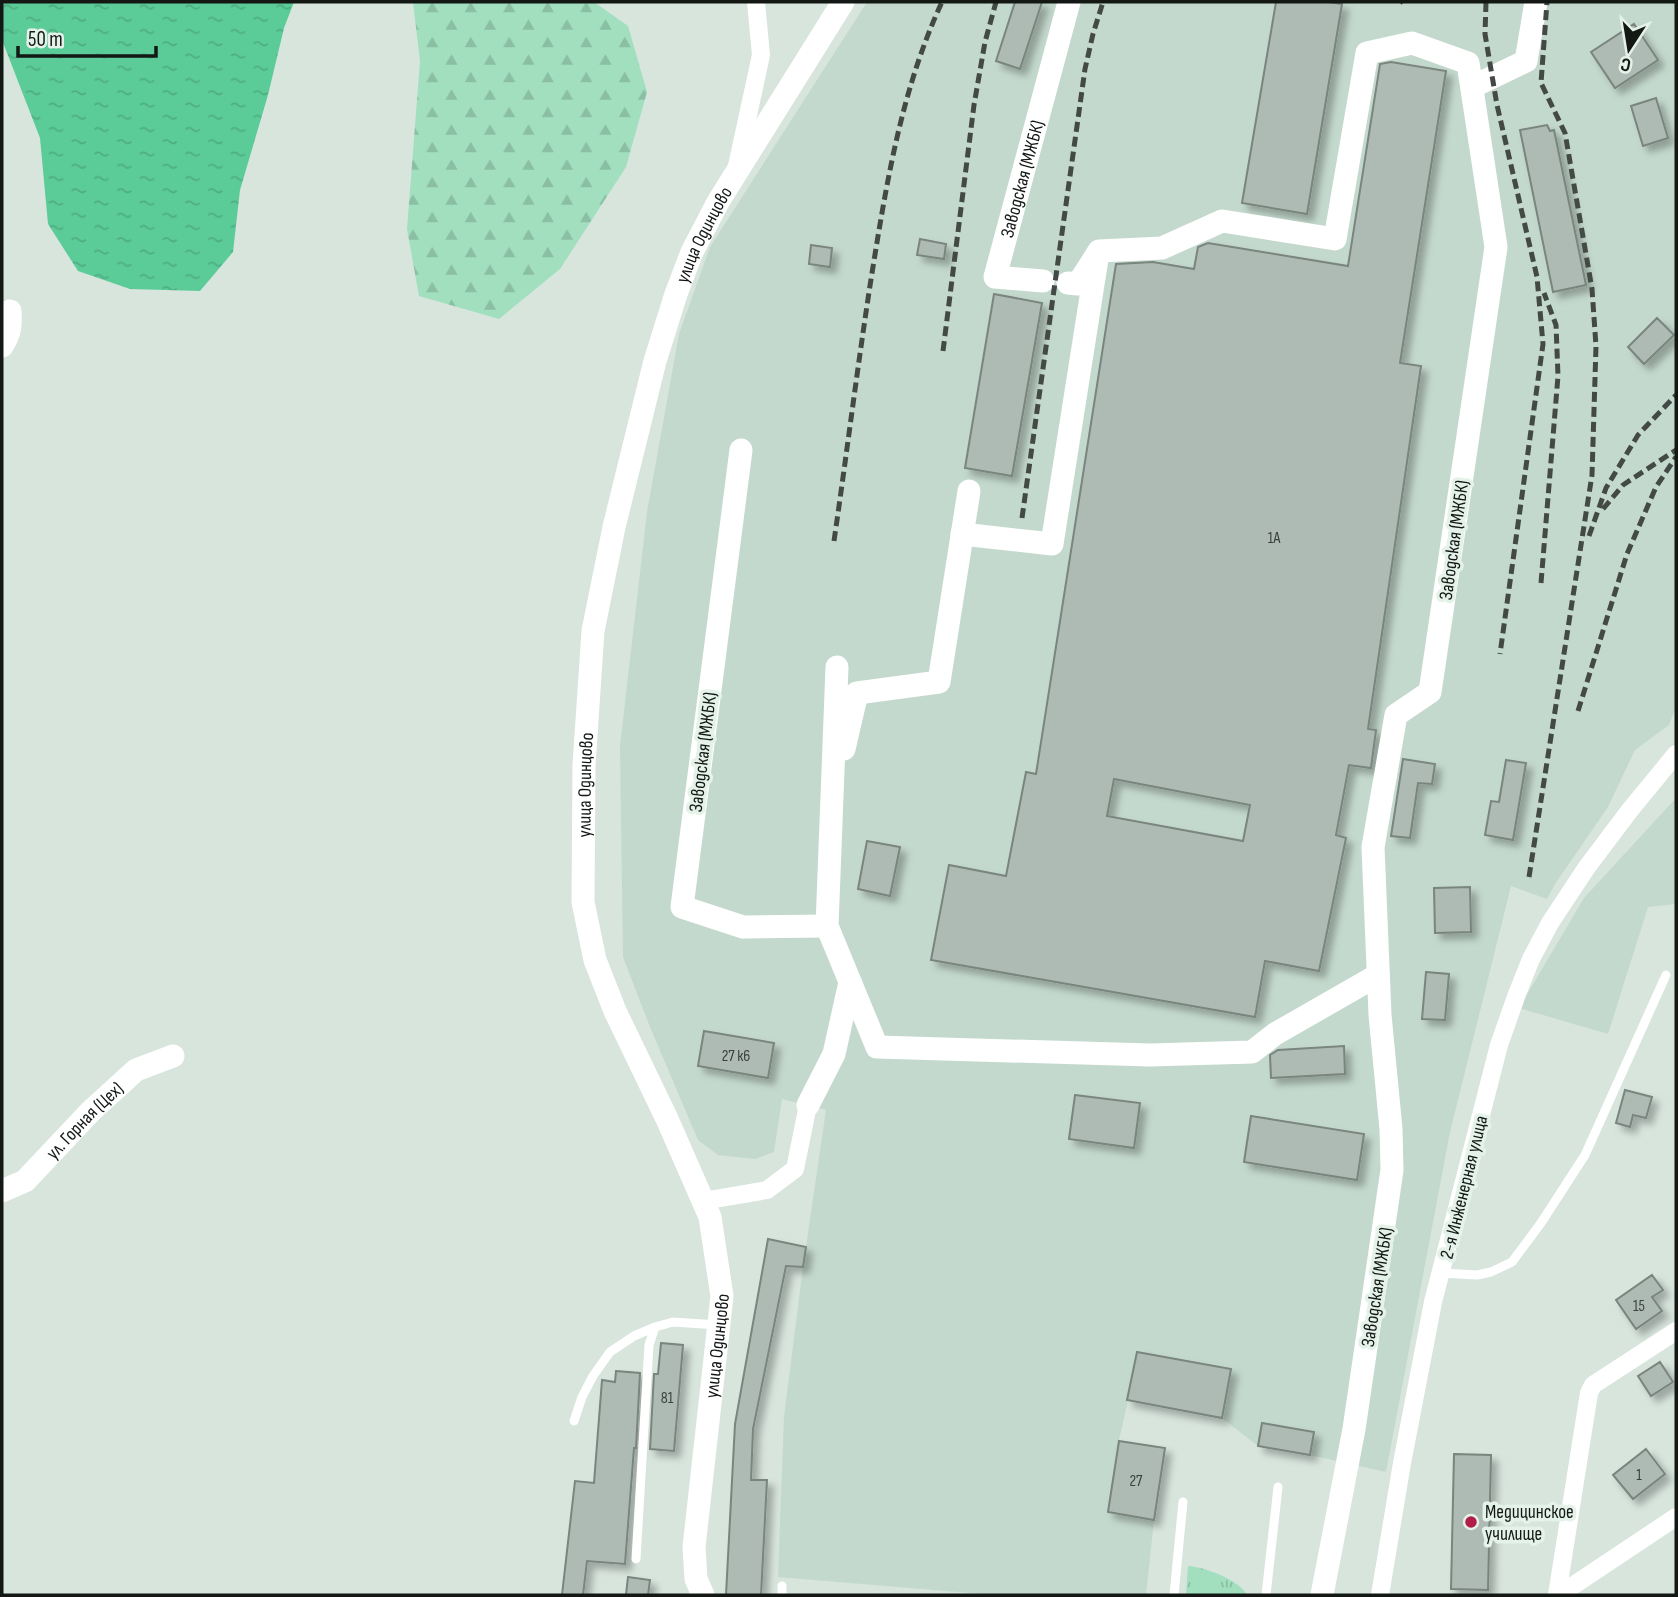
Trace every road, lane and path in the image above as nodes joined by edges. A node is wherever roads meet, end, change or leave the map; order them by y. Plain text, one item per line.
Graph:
1 (756, 2) edge
2 (843, 2) edge
3 (1069, 2) edge
4 (1538, 6) edge
5 (1476, 85) junction
6 (735, 173) junction
7 (1099, 251) junction
8 (1043, 281) joint
9 (1068, 283) joint
10 (10, 312) dead end
11 (2, 346) edge
12 (741, 450) dead end
13 (969, 491) dead end
14 (962, 534) junction
15 (837, 667) dead end
16 (1676, 754) edge
17 (832, 796) junction
18 (827, 926) junction
19 (1378, 975) junction
20 (1666, 975) dead end
21 (850, 982) junction
22 (173, 1056) dead end
23 (808, 1105) joint
24 (2, 1191) edge
25 (703, 1201) junction
26 (1441, 1272) junction
27 (720, 1325) junction
28 (655, 1327) junction
29 (1676, 1331) edge
30 (574, 1420) dead end
31 (1278, 1487) dead end
32 (1183, 1502) dead end
33 (1676, 1517) edge
34 (636, 1559) dead end
35 (703, 1595) edge
36 (1174, 1595) edge
37 (1266, 1595) edge
38 (1322, 1595) edge
39 (1380, 1595) edge
40 (1558, 1595) edge

1 - 6 street
2 - 6 street, улица Одинцово
3 - 8 street, Заводская (МЖБК)
4 - 5 street
5 - 7 street, Заводская (МЖБК)
5 - 19 street, Заводская (МЖБК)
6 - 25 street, улица Одинцово
7 - 9 street, Заводская (МЖБК)
7 - 14 street
8 - 9 street, Заводская (МЖБК)
10 - 11 street
12 - 18 street, Заводская (МЖБК)
13 - 14 street
14 - 17 street
15 - 17 street
16 - 26 street, 2-я Инженерная улица
17 - 18 street
18 - 21 street
19 - 21 street
19 - 38 street, Заводская (МЖБК)
20 - 26 lane
21 - 23 street
22 - 24 street, ул. Горная (Цех)
23 - 25 street
25 - 27 street, улица Одинцово
26 - 39 street, 2-я Инженерная улица
27 - 28 lane
27 - 35 street, улица Одинцово
28 - 30 lane
28 - 34 lane
29 - 40 street
31 - 37 lane
32 - 36 lane
33 - 40 street

